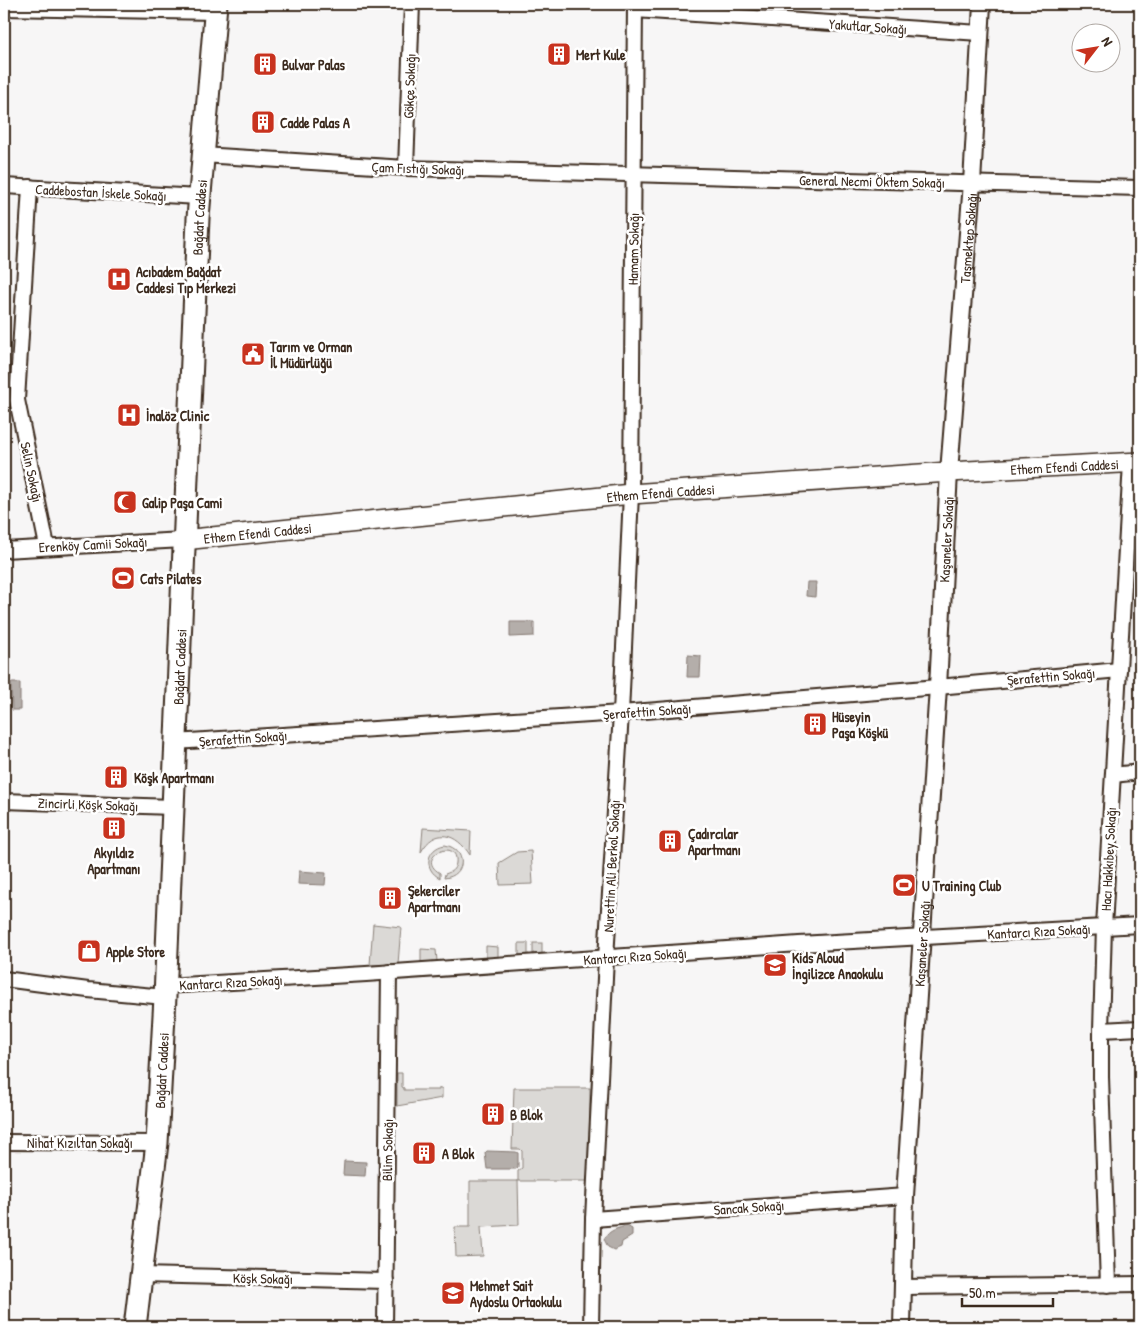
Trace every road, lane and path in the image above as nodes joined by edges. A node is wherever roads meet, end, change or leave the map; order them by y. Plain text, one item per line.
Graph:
1 (412, 4) edge
2 (982, 4) edge
3 (35, 7) edge
4 (635, 7) edge
5 (4, 8) edge
6 (215, 8) edge
7 (980, 33) junction
8 (202, 155) junction
9 (406, 168) junction
10 (634, 174) junction
11 (972, 183) junction
12 (4, 186) edge
13 (30, 187) junction
14 (1140, 188) edge
15 (199, 197) junction
16 (1136, 462) edge
17 (949, 472) junction
18 (631, 494) junction
19 (183, 540) junction
20 (47, 546) junction
21 (4, 550) edge
22 (1119, 670) junction
23 (938, 687) junction
24 (621, 713) junction
25 (175, 742) junction
26 (1140, 772) edge
27 (1113, 775) junction
28 (4, 801) edge
29 (172, 807) junction
30 (1140, 925) edge
31 (1104, 927) junction
32 (921, 938) junction
33 (606, 958) junction
34 (389, 972) junction
35 (4, 979) edge
36 (165, 991) junction
37 (1140, 1028) edge
38 (1101, 1030) junction
39 (4, 1142) edge
40 (157, 1143) junction
41 (905, 1196) junction
42 (593, 1219) junction
43 (141, 1275) junction
44 (386, 1281) junction
45 (1140, 1284) edge
46 (1108, 1285) junction
47 (902, 1287) junction
48 (135, 1327) edge
49 (385, 1327) edge
50 (591, 1327) edge
51 (902, 1327) edge

1 - 9 street, Gökçe Sokağı
2 - 7 street, Taşmektep Sokağı
3 - 5 street
3 - 6 street
4 - 7 street, Yakutlar Sokağı
4 - 10 street, Hamam Sokağı
6 - 8 main road, Bağdat Caddesi
7 - 11 street, Taşmektep Sokağı
8 - 9 street, Çam Fıstığı Sokağı
8 - 15 main road, Bağdat Caddesi
9 - 10 street, Çam Fıstığı Sokağı
10 - 11 street, General Necmi Öktem Sokağı
10 - 18 street, Hamam Sokağı
11 - 14 street, General Necmi Öktem Sokağı
11 - 17 street, Taşmektep Sokağı
12 - 13 street, Caddebostan İskele Sokağı
13 - 15 street, Caddebostan İskele Sokağı
13 - 20 street, Selin Sokağı
15 - 19 main road, Bağdat Caddesi
16 - 17 main road, Ethem Efendi Caddesi
16 - 22 street, Hacı Hakkıbey Sokağı
17 - 18 main road, Ethem Efendi Caddesi
17 - 23 street, Kaşaneler Sokağı
18 - 19 main road, Ethem Efendi Caddesi
18 - 24 street, Nurettin Ali Berkol Sokağı
19 - 20 street, Erenköy Camii Sokağı
19 - 25 main road, Bağdat Caddesi
20 - 21 street, Erenköy Camii Sokağı
22 - 23 street, Şerafettin Sokağı
22 - 27 street, Hacı Hakkıbey Sokağı
23 - 24 street, Şerafettin Sokağı
23 - 32 street, Kaşaneler Sokağı
24 - 25 street, Şerafettin Sokağı
24 - 33 street, Nurettin Ali Berkol Sokağı
25 - 29 main road, Bağdat Caddesi
26 - 27 street
27 - 31 street, Hacı Hakkıbey Sokağı
28 - 29 street, Zincirli Köşk Sokağı
29 - 36 main road, Bağdat Caddesi
30 - 31 street, Kantarcı Rıza Sokağı
31 - 32 street, Kantarcı Rıza Sokağı
31 - 38 street, Hacı Hakkıbey Sokağı
32 - 33 street, Kantarcı Rıza Sokağı
32 - 41 street, Kaşaneler Sokağı
33 - 34 street, Kantarcı Rıza Sokağı
33 - 42 street, Nurettin Ali Berkol Sokağı
34 - 36 street, Kantarcı Rıza Sokağı
34 - 44 street, Bilim Sokağı
35 - 36 street, Kantarcı Rıza Sokağı
36 - 40 main road, Bağdat Caddesi
37 - 38 street
38 - 46 street, Hacı Hakkıbey Sokağı
39 - 40 street, Nihat Kızıltan Sokağı
40 - 43 main road, Bağdat Caddesi
41 - 42 street, Sancak Sokağı
41 - 47 street, Kaşaneler Sokağı
42 - 50 street, Nurettin Ali Berkol Sokağı
43 - 44 street, Köşk Sokağı
43 - 48 main road, Bağdat Caddesi
44 - 49 street, Bilim Sokağı
45 - 46 street
46 - 47 street
47 - 51 street, Kaşaneler Sokağı

